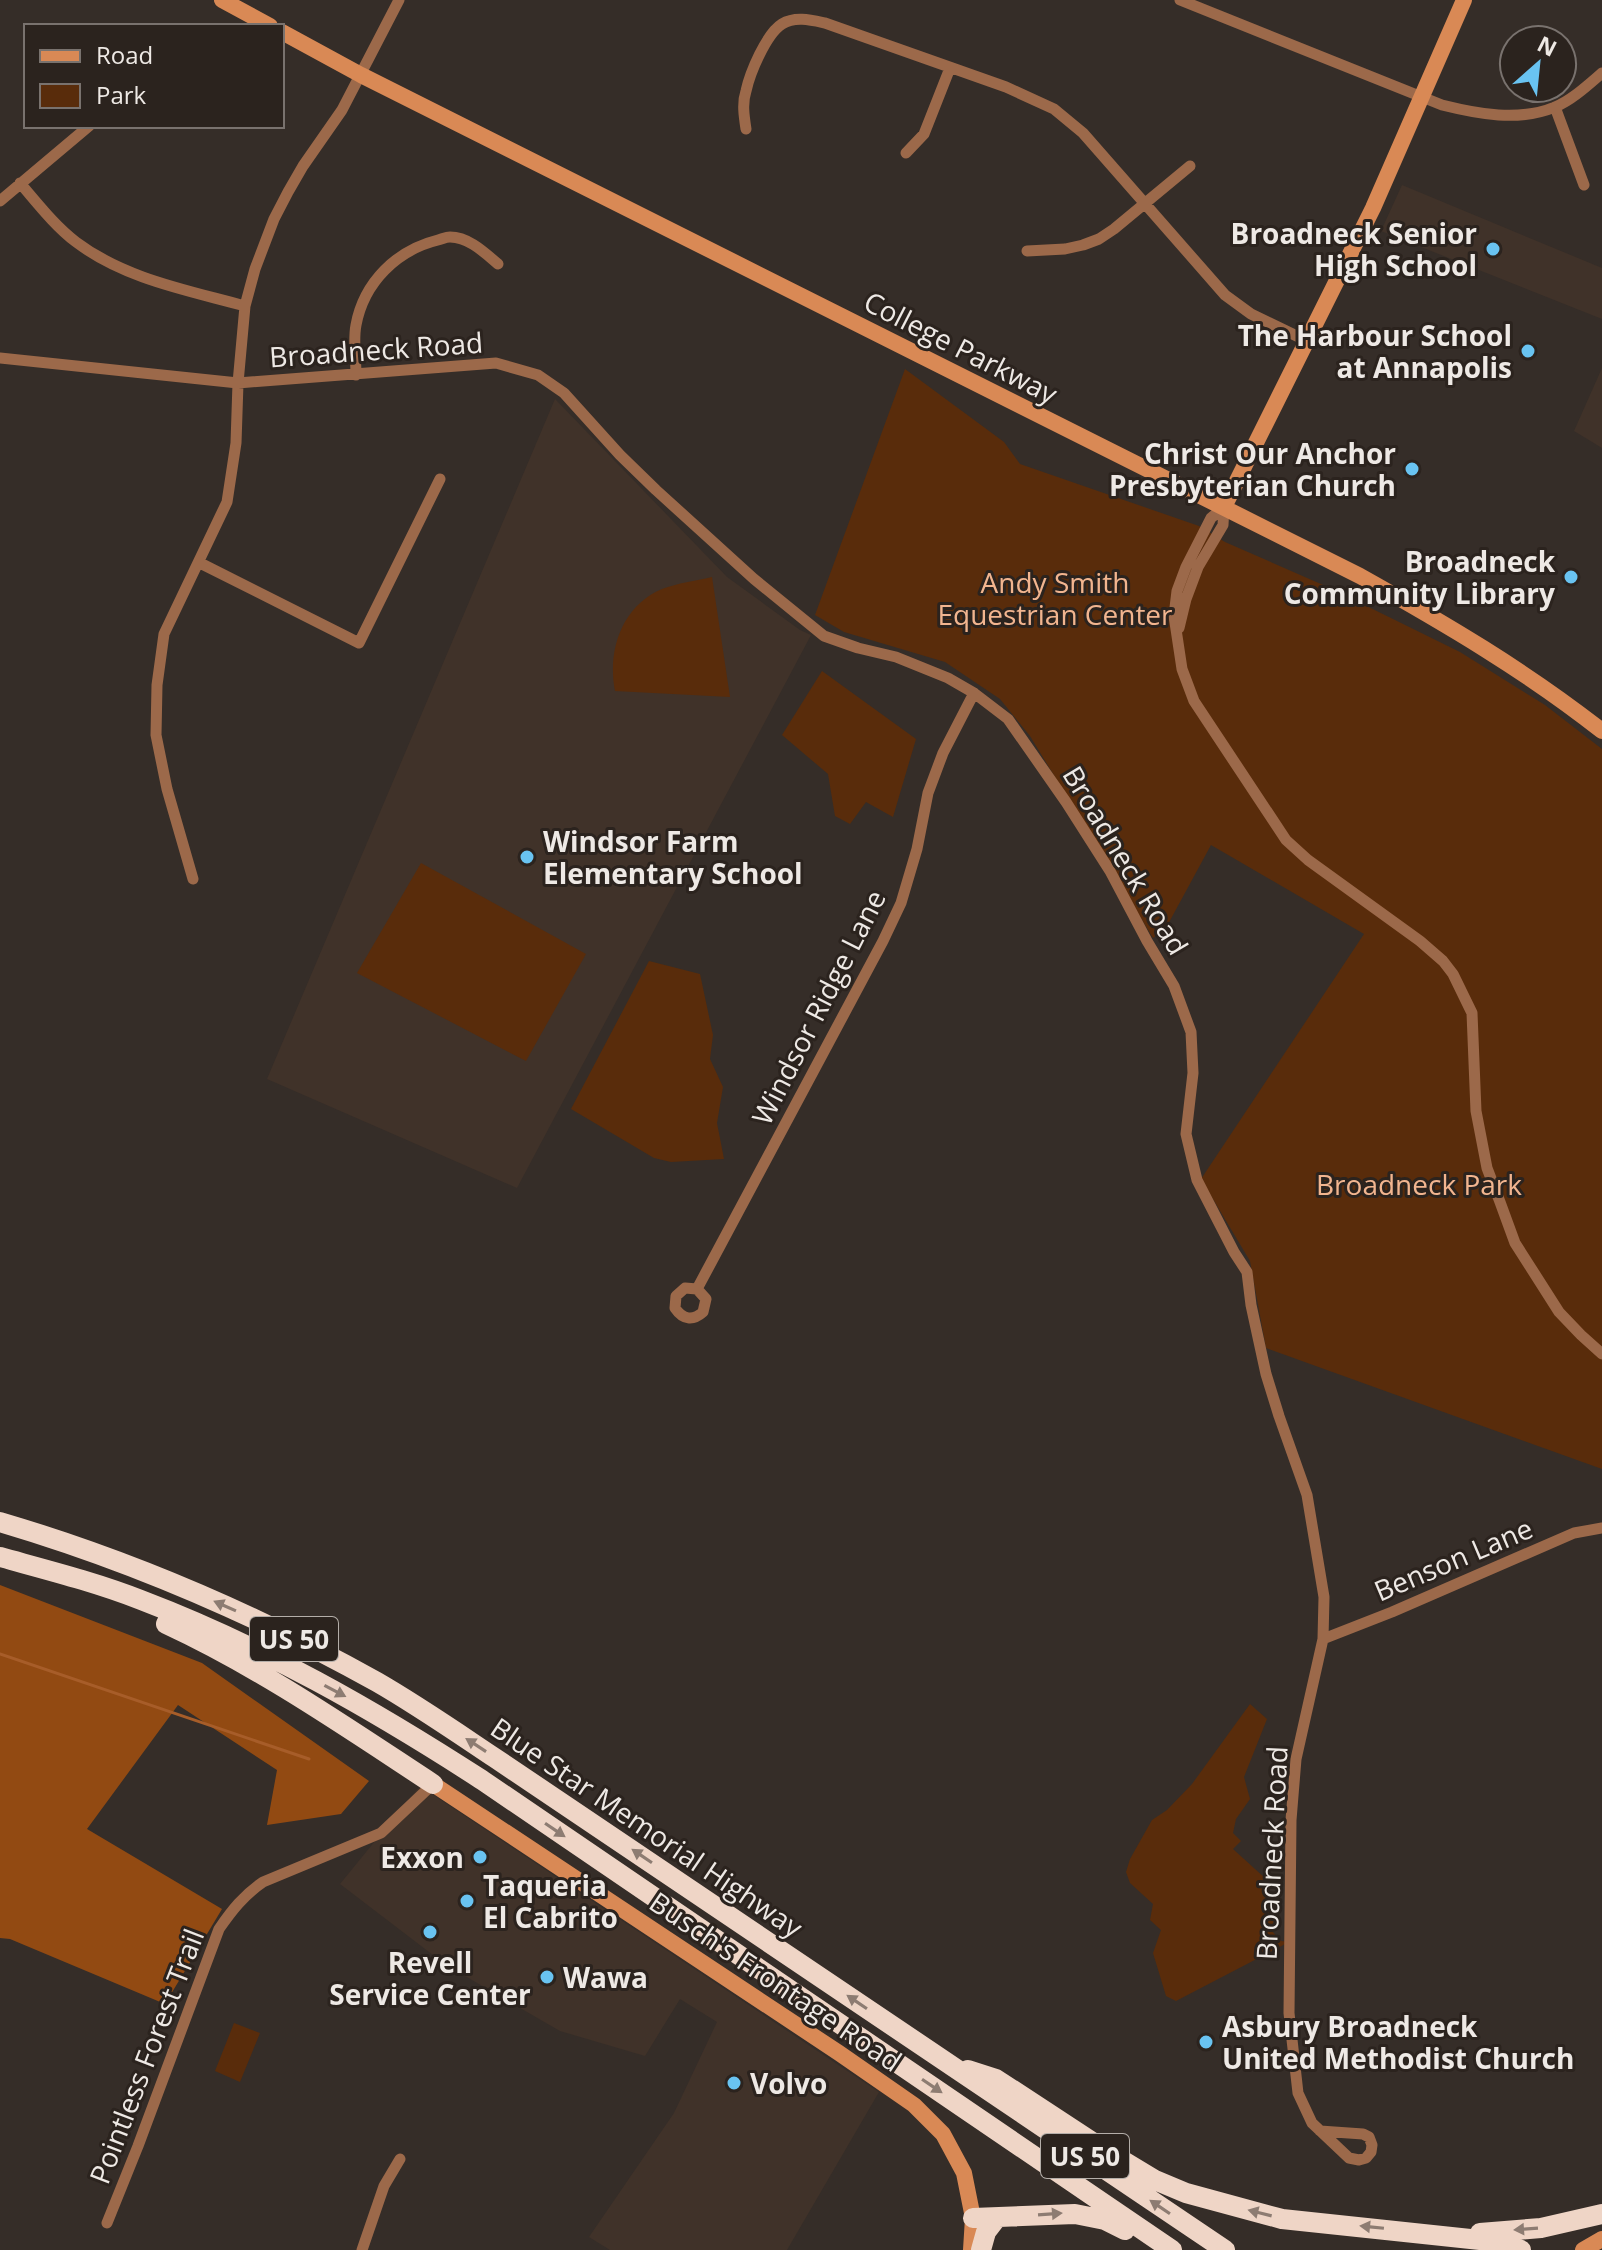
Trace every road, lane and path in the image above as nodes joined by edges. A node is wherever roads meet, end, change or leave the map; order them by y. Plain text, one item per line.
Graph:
1 (222, 0) edge
2 (399, 0) edge
3 (1180, 0) edge
4 (1464, 0) edge
5 (266, 24) edge
6 (284, 33) edge
7 (950, 68) junction
8 (1602, 73) edge
9 (361, 75) junction
10 (1421, 96) junction
11 (1555, 107) junction
12 (87, 128) edge
13 (746, 129) dead end
14 (906, 153) dead end
15 (1190, 166) dead end
16 (20, 183) junction
17 (1584, 185) dead end
18 (0, 201) edge
19 (1144, 202) junction
20 (1027, 251) dead end
21 (498, 264) dead end
22 (245, 306) junction
23 (1307, 341) junction
24 (0, 358) edge
25 (356, 375) junction
26 (238, 383) junction
27 (440, 479) dead end
28 (1224, 507) junction
29 (200, 563) junction
30 (974, 693) junction
31 (1602, 731) edge
32 (193, 879) dead end
33 (697, 1289) dead end
34 (1602, 1354) edge
35 (0, 1522) edge
36 (1602, 1528) edge
37 (0, 1557) edge
38 (31, 1565) junction
39 (1323, 1639) junction
40 (433, 1784) junction
41 (945, 2062) junction
42 (1320, 2131) dead end
43 (400, 2159) dead end
44 (1602, 2214) edge
45 (973, 2218) junction
46 (996, 2219) junction
47 (107, 2223) dead end
48 (1408, 2231) junction
49 (1602, 2239) edge
50 (362, 2250) edge
51 (971, 2250) edge
52 (981, 2250) edge
53 (1170, 2250) edge
54 (1225, 2250) edge
55 (1521, 2250) edge
56 (1583, 2250) edge

1 - 5 main road
2 - 9 street
3 - 10 street
4 - 10 main road
6 - 9 main road, College Parkway
7 - 13 street
7 - 14 street
7 - 19 street
8 - 11 street
9 - 22 street
9 - 28 main road, College Parkway
10 - 11 street
10 - 23 main road
11 - 17 street
12 - 16 street
15 - 19 street
16 - 18 street
16 - 22 street
19 - 20 street
19 - 23 street
21 - 25 street
22 - 26 street
23 - 28 main road
24 - 26 street, Broadneck Road
25 - 26 street, Broadneck Road
25 - 30 street, Broadneck Road
26 - 29 street
27 - 29 street
28 - 31 main road, College Parkway
28 - 34 street
29 - 32 street
30 - 33 street, Windsor Ridge Lane
30 - 39 street, Broadneck Road
41 -> 35 highway, Blue Star Memorial Highway / US 50
36 - 39 street, Benson Lane
37 - 38 highway, Blue Star Memorial Highway / US 50
38 - 40 highway
38 -> 53 highway, Blue Star Memorial Highway / US 50
39 - 42 street, Broadneck Road
40 - 45 main road, Busch's Frontage Road
40 - 47 street, Pointless Forest Trail
48 -> 41 highway
54 -> 41 highway, Blue Star Memorial Highway / US 50
43 - 50 street
44 -> 48 highway
45 - 46 highway
45 - 51 main road, Busch's Frontage Road
46 - 52 highway
46 -> 53 highway
48 - 55 highway
49 - 56 main road

